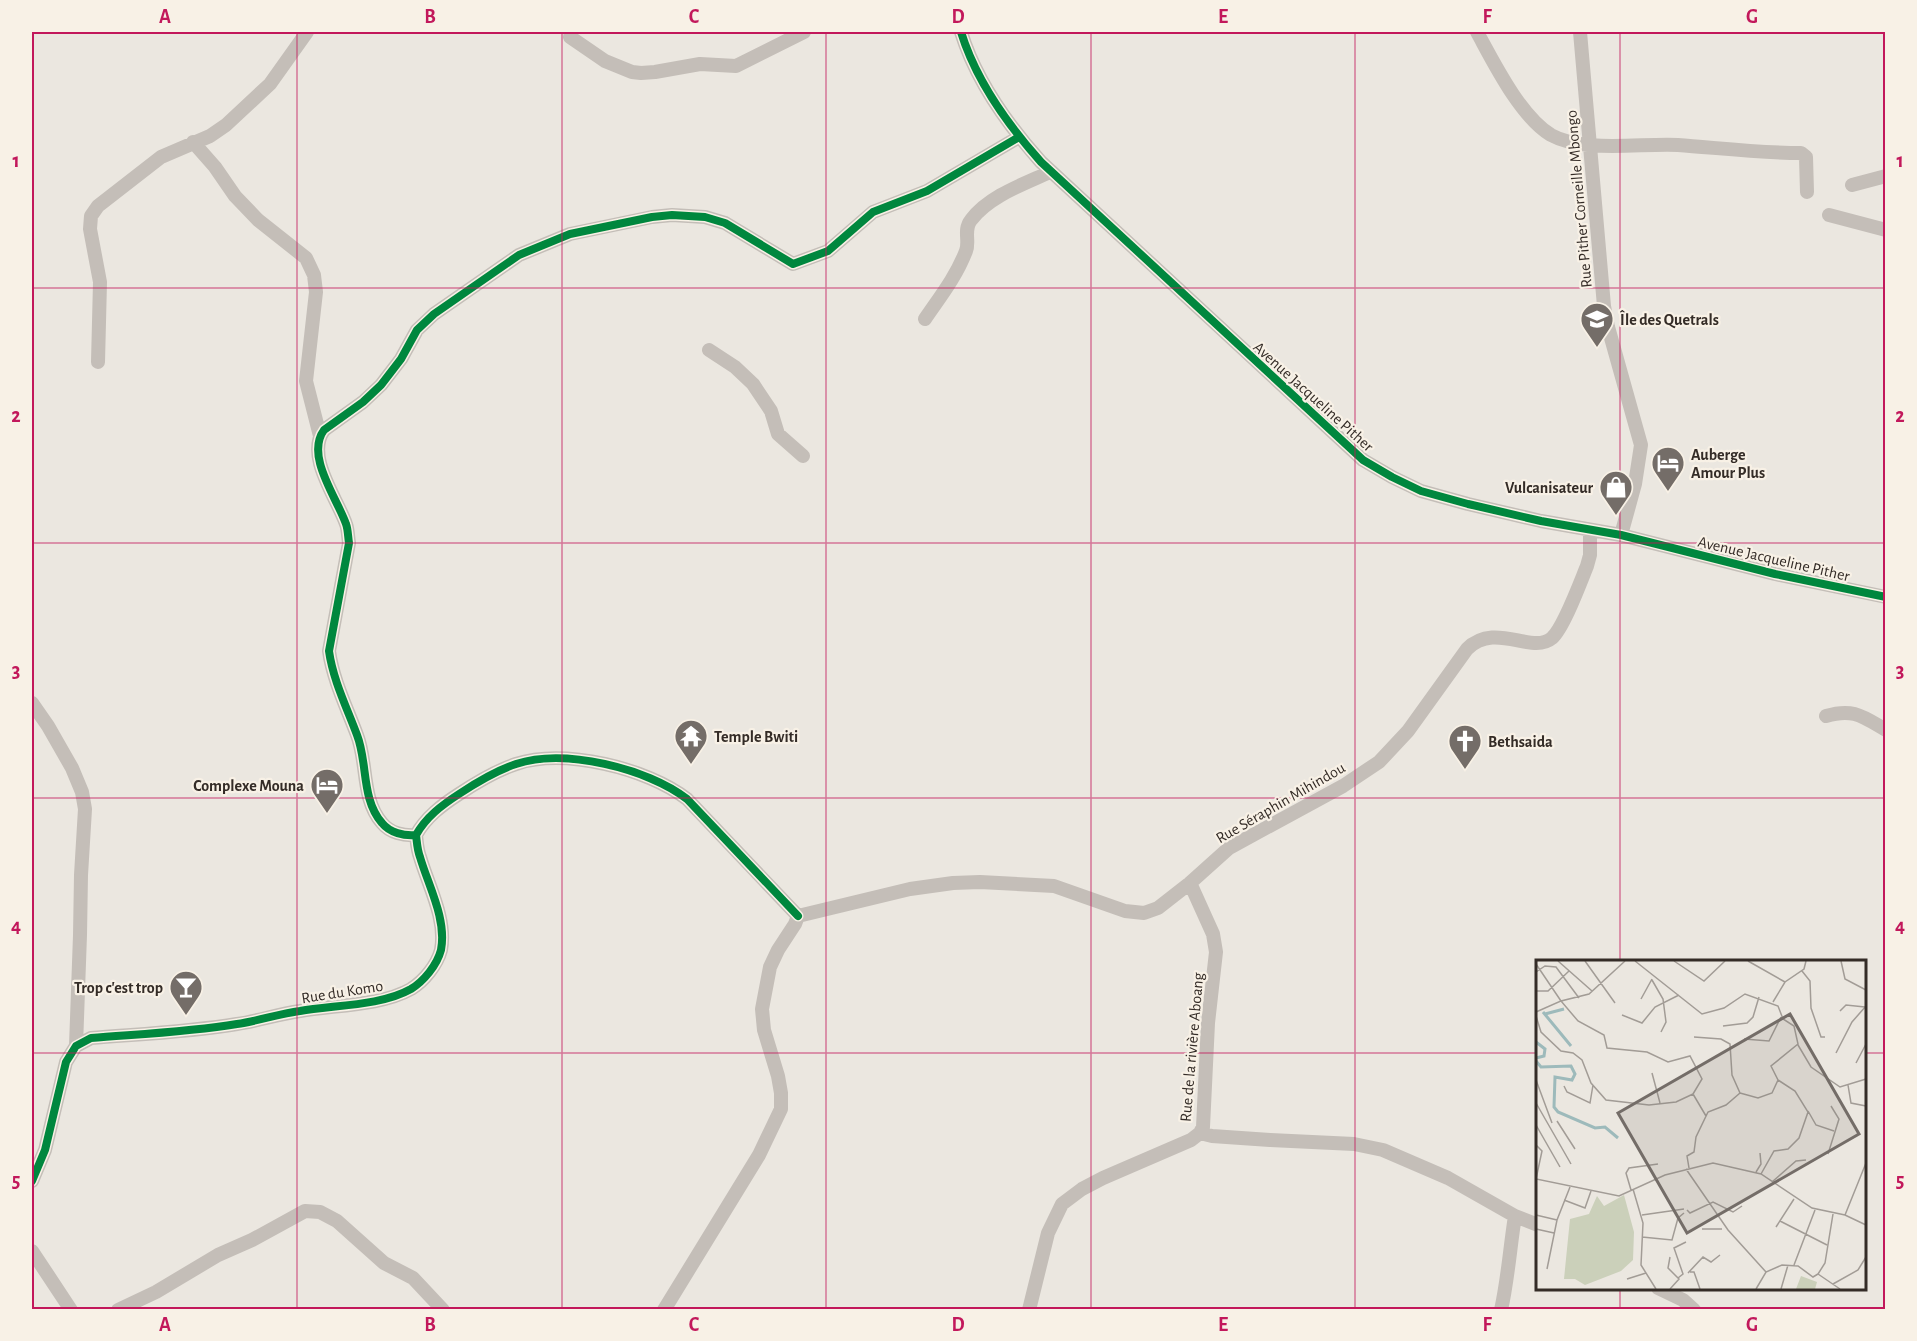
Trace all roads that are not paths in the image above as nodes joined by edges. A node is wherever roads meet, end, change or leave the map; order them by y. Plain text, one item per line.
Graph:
1 (307, 32) edge
2 (804, 32) edge
3 (961, 32) edge
4 (1477, 32) edge
5 (1580, 32) edge
6 (570, 37) dead end
7 (1019, 137) junction
8 (193, 142) junction
9 (1589, 145) junction
10 (1050, 172) junction
11 (1886, 176) edge
12 (1852, 185) dead end
13 (1807, 192) dead end
14 (1829, 215) dead end
15 (1886, 230) edge
16 (925, 319) dead end
17 (709, 350) dead end
18 (98, 362) dead end
19 (320, 436) junction
20 (803, 456) dead end
21 (1590, 530) junction
22 (1621, 535) junction
23 (1886, 597) edge
24 (32, 703) edge
25 (1826, 716) dead end
26 (1886, 730) edge
27 (416, 835) junction
28 (1190, 883) junction
29 (798, 916) junction
30 (75, 1046) junction
31 (1200, 1133) junction
32 (32, 1181) edge
33 (1515, 1216) junction
34 (1536, 1224) edge
35 (32, 1251) edge
36 (1662, 1290) edge
37 (70, 1310) edge
38 (118, 1310) edge
39 (443, 1310) edge
40 (664, 1310) edge
41 (1029, 1310) edge
42 (1501, 1310) edge
43 (1694, 1310) edge

1 - 8 street
2 - 6 street
3 - 7 street, Avenue Jacqueline Pither
4 - 9 street
5 - 9 street, Rue Pither Corneille Mbongo
7 - 10 street, Avenue Jacqueline Pither
7 - 19 street
8 - 18 street
8 - 19 street
9 - 13 street
9 - 22 street, Rue Pither Corneille Mbongo
10 - 16 street
10 - 21 street, Avenue Jacqueline Pither
11 - 12 street
14 - 15 street
17 - 20 street
19 - 27 street
21 - 22 street, Avenue Jacqueline Pither
21 - 28 street, Rue Séraphin Mihindou
22 - 23 street, Avenue Jacqueline Pither
24 - 30 street
25 - 26 street
27 - 29 street
27 - 30 street, Rue du Komo
28 - 29 street, Rue Séraphin Mihindou
28 - 31 street, Rue de la rivière Aboang
29 - 40 street
30 - 32 street
31 - 33 street
31 - 41 street, Rue de la rivière Aboang
33 - 34 street
33 - 42 street
35 - 37 street
36 - 43 street
38 - 39 street

